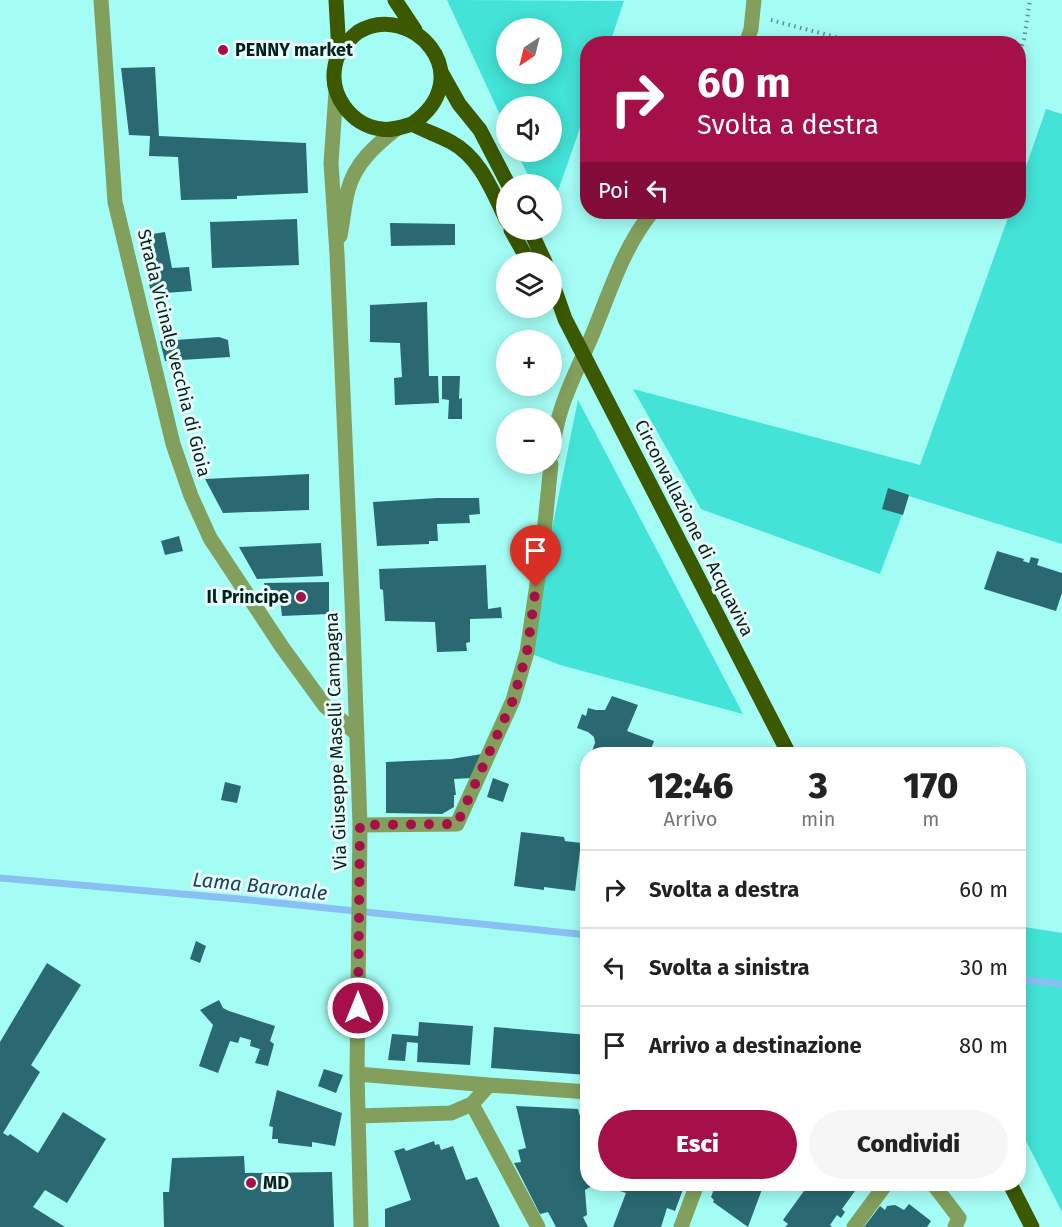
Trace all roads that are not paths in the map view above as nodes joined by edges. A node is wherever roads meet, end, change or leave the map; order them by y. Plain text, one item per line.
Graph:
1 (101, 0) edge
2 (336, 0) edge
3 (395, 0) edge
4 (753, 8) edge
5 (415, 30) junction
6 (749, 36) edge
7 (339, 53) junction
8 (441, 72) junction
9 (336, 92) junction
10 (412, 124) junction
11 (396, 129) junction
12 (503, 174) edge
13 (496, 198) edge
14 (647, 219) edge
15 (337, 254) junction
16 (562, 310) edge
17 (562, 315) edge
18 (565, 319) junction
19 (583, 354) junction
20 (561, 408) edge
21 (550, 474) edge
22 (357, 734) junction
23 (785, 747) edge
24 (360, 825) junction
25 (357, 1074) junction
26 (489, 1085) junction
27 (580, 1091) edge
28 (472, 1104) junction
29 (358, 1116) junction
30 (694, 1191) edge
31 (881, 1191) edge
32 (937, 1191) edge
33 (1014, 1191) edge
34 (957, 1222) edge
35 (361, 1227) edge
36 (538, 1227) edge
37 (681, 1227) edge
38 (854, 1227) edge
39 (1032, 1227) edge

1 - 22 street, Strada Vicinale vecchia di Gioia
2 - 7 main road
3 - 5 main road
4 - 6 street
5 - 7 main road
5 - 8 main road
7 - 9 main road
8 - 10 main road
8 - 12 main road
9 - 11 main road
9 - 15 street
10 - 11 main road
10 - 13 main road
11 - 15 street
14 - 19 street
15 - 22 street, Via Giuseppe Maselli Campagna
16 - 18 main road
17 - 18 main road
18 - 19 main road, Circonvallazione di Acquaviva
19 - 20 street
19 - 23 main road, Circonvallazione di Acquaviva
21 - 24 street
22 - 24 street, Via Giuseppe Maselli Campagna
24 - 25 street, Via Giuseppe Maselli Campagna
25 - 26 street
25 - 29 street, Via Giuseppe Maselli Campagna
26 - 27 street
26 - 28 street
28 - 29 street
28 - 36 street
29 - 35 street, Via Giuseppe Maselli Campagna
30 - 37 street
31 - 38 street
32 - 34 street
33 - 39 main road

